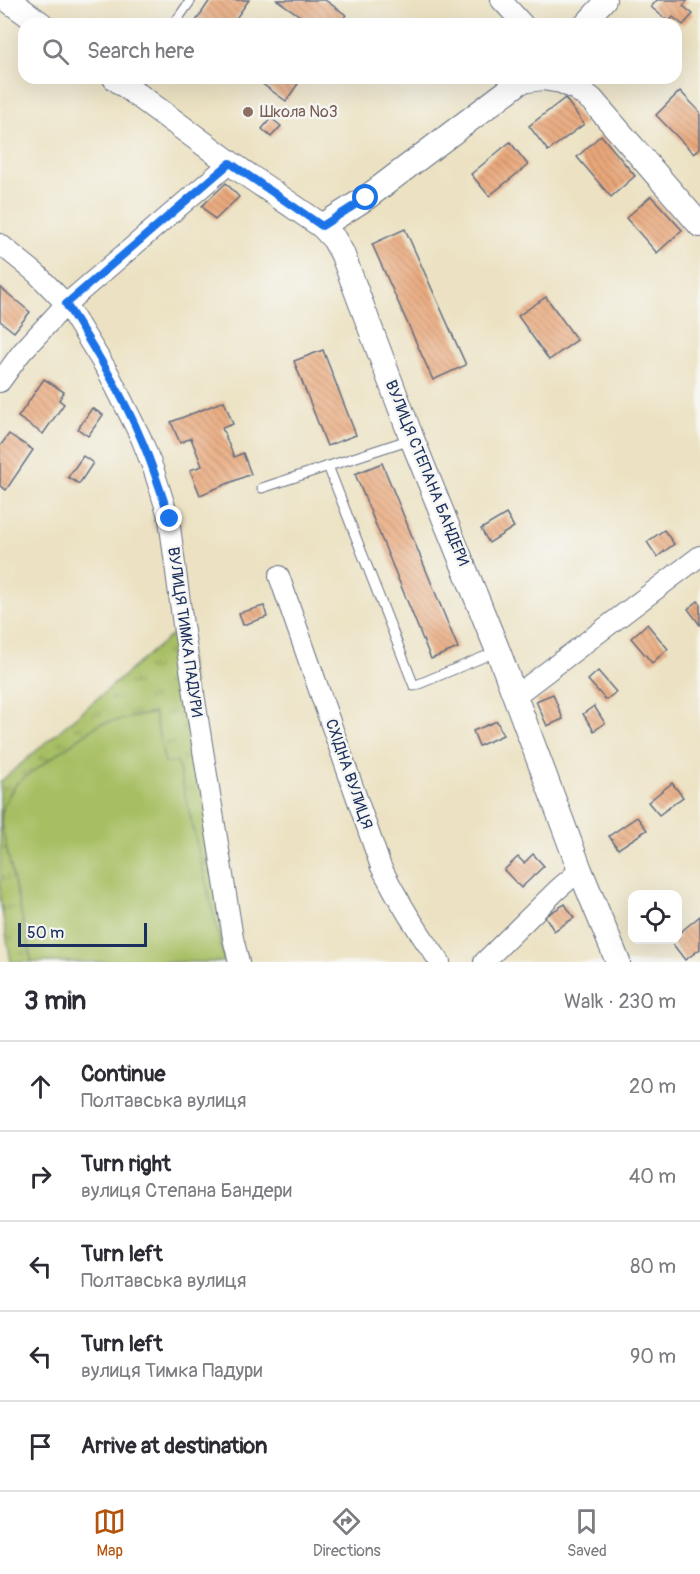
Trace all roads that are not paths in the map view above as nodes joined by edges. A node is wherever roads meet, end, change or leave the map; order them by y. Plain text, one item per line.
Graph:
1 (8, 0) edge
2 (191, 0) edge
3 (501, 0) edge
4 (606, 0) edge
5 (33, 18) edge
6 (178, 18) edge
7 (518, 18) edge
8 (590, 18) edge
9 (123, 84) edge
10 (516, 84) edge
11 (566, 84) edge
12 (578, 84) edge
13 (592, 100) junction
14 (230, 163) junction
15 (700, 225) edge
16 (322, 226) junction
17 (0, 244) edge
18 (66, 304) junction
19 (0, 382) edge
20 (412, 439) junction
21 (328, 466) junction
22 (262, 488) dead end
23 (700, 556) edge
24 (279, 576) dead end
25 (498, 651) junction
26 (515, 696) junction
27 (580, 870) junction
28 (238, 962) edge
29 (440, 962) edge
30 (484, 962) edge
31 (618, 962) edge

1 - 5 street
2 - 6 lane
3 - 7 street
4 - 8 street
9 - 14 street, ВУЛИЦЯ СТЕПАНА БАНДЕРИ
10 - 16 street
11 - 13 street
12 - 13 street
13 - 15 street
14 - 16 street, ВУЛИЦЯ СТЕПАНА БАНДЕРИ
14 - 18 street
16 - 20 street, ВУЛИЦЯ СТЕПАНА БАНДЕРИ
17 - 18 street, ВУЛИЦЯ ТИМКА ПАДУРИ
18 - 19 street
18 - 28 street, ВУЛИЦЯ ТИМКА ПАДУРИ
20 - 21 lane
20 - 25 street, ВУЛИЦЯ СТЕПАНА БАНДЕРИ
21 - 22 lane
21 - 25 lane
23 - 26 street
24 - 29 street, СХІДНА ВУЛИЦЯ
25 - 26 street, ВУЛИЦЯ СТЕПАНА БАНДЕРИ
26 - 27 street, ВУЛИЦЯ СТЕПАНА БАНДЕРИ
27 - 30 street
27 - 31 street, ВУЛИЦЯ СТЕПАНА БАНДЕРИ

